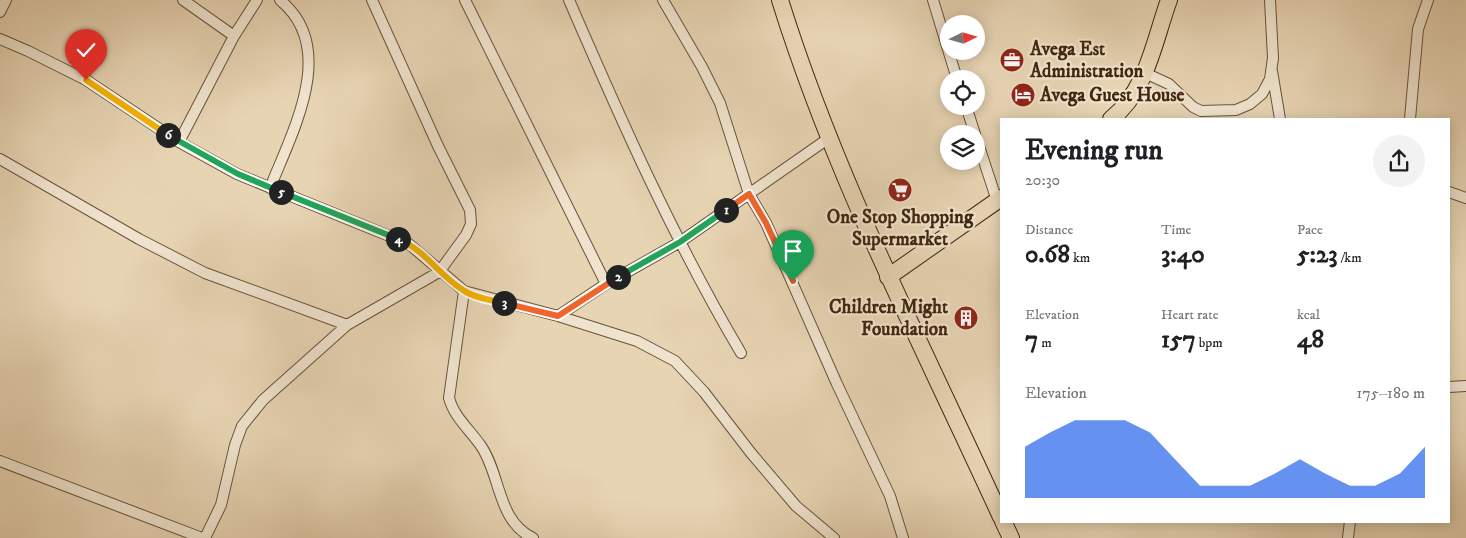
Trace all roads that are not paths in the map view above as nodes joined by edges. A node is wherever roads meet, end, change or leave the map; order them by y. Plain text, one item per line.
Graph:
1 (6, 0) edge
2 (183, 0) edge
3 (257, 0) edge
4 (280, 0) edge
5 (372, 0) edge
6 (465, 0) edge
7 (569, 0) edge
8 (663, 0) edge
9 (780, 0) edge
10 (933, 0) edge
11 (1168, 0) edge
12 (1270, 0) edge
13 (1428, 0) edge
14 (0, 12) edge
15 (234, 36) junction
16 (0, 39) edge
17 (1272, 68) junction
18 (954, 70) edge
19 (1146, 73) junction
20 (1240, 115) edge
21 (1112, 118) edge
22 (1280, 118) edge
23 (1410, 118) edge
24 (829, 138) junction
25 (179, 142) junction
26 (0, 159) edge
27 (985, 160) edge
28 (270, 188) junction
29 (1450, 192) edge
30 (749, 194) junction
31 (1466, 198) edge
32 (999, 200) edge
33 (680, 242) junction
34 (439, 272) junction
35 (888, 277) junction
36 (606, 284) junction
37 (464, 291) junction
38 (558, 316) junction
39 (347, 325) junction
40 (741, 352) dead end
41 (1466, 386) edge
42 (1450, 387) edge
43 (0, 461) edge
44 (1000, 514) edge
45 (1004, 523) edge
46 (1350, 523) edge
47 (203, 538) edge
48 (533, 538) edge
49 (834, 538) edge
50 (903, 538) edge
51 (1011, 538) edge
52 (1348, 538) edge

1 - 14 street
2 - 15 street
3 - 15 street
4 - 28 street
5 - 34 street
6 - 36 street
7 - 33 street
8 - 30 street
9 - 24 highway
10 - 18 street
11 - 19 highway
12 - 17 street
13 - 23 street
15 - 25 street
16 - 25 street
17 - 20 street
17 - 22 street
19 - 20 street
19 - 21 highway
24 - 30 street
24 - 35 highway
25 - 28 street
26 - 39 street
27 - 32 street
28 - 34 street
29 - 31 street
30 - 33 street
30 - 50 street
32 - 35 highway
33 - 36 street
33 - 40 street
34 - 37 street
34 - 39 street
35 - 44 highway
36 - 38 street
37 - 38 street
37 - 48 street
38 - 49 street
39 - 47 street
41 - 42 street
43 - 47 street
45 - 51 highway
46 - 52 street

